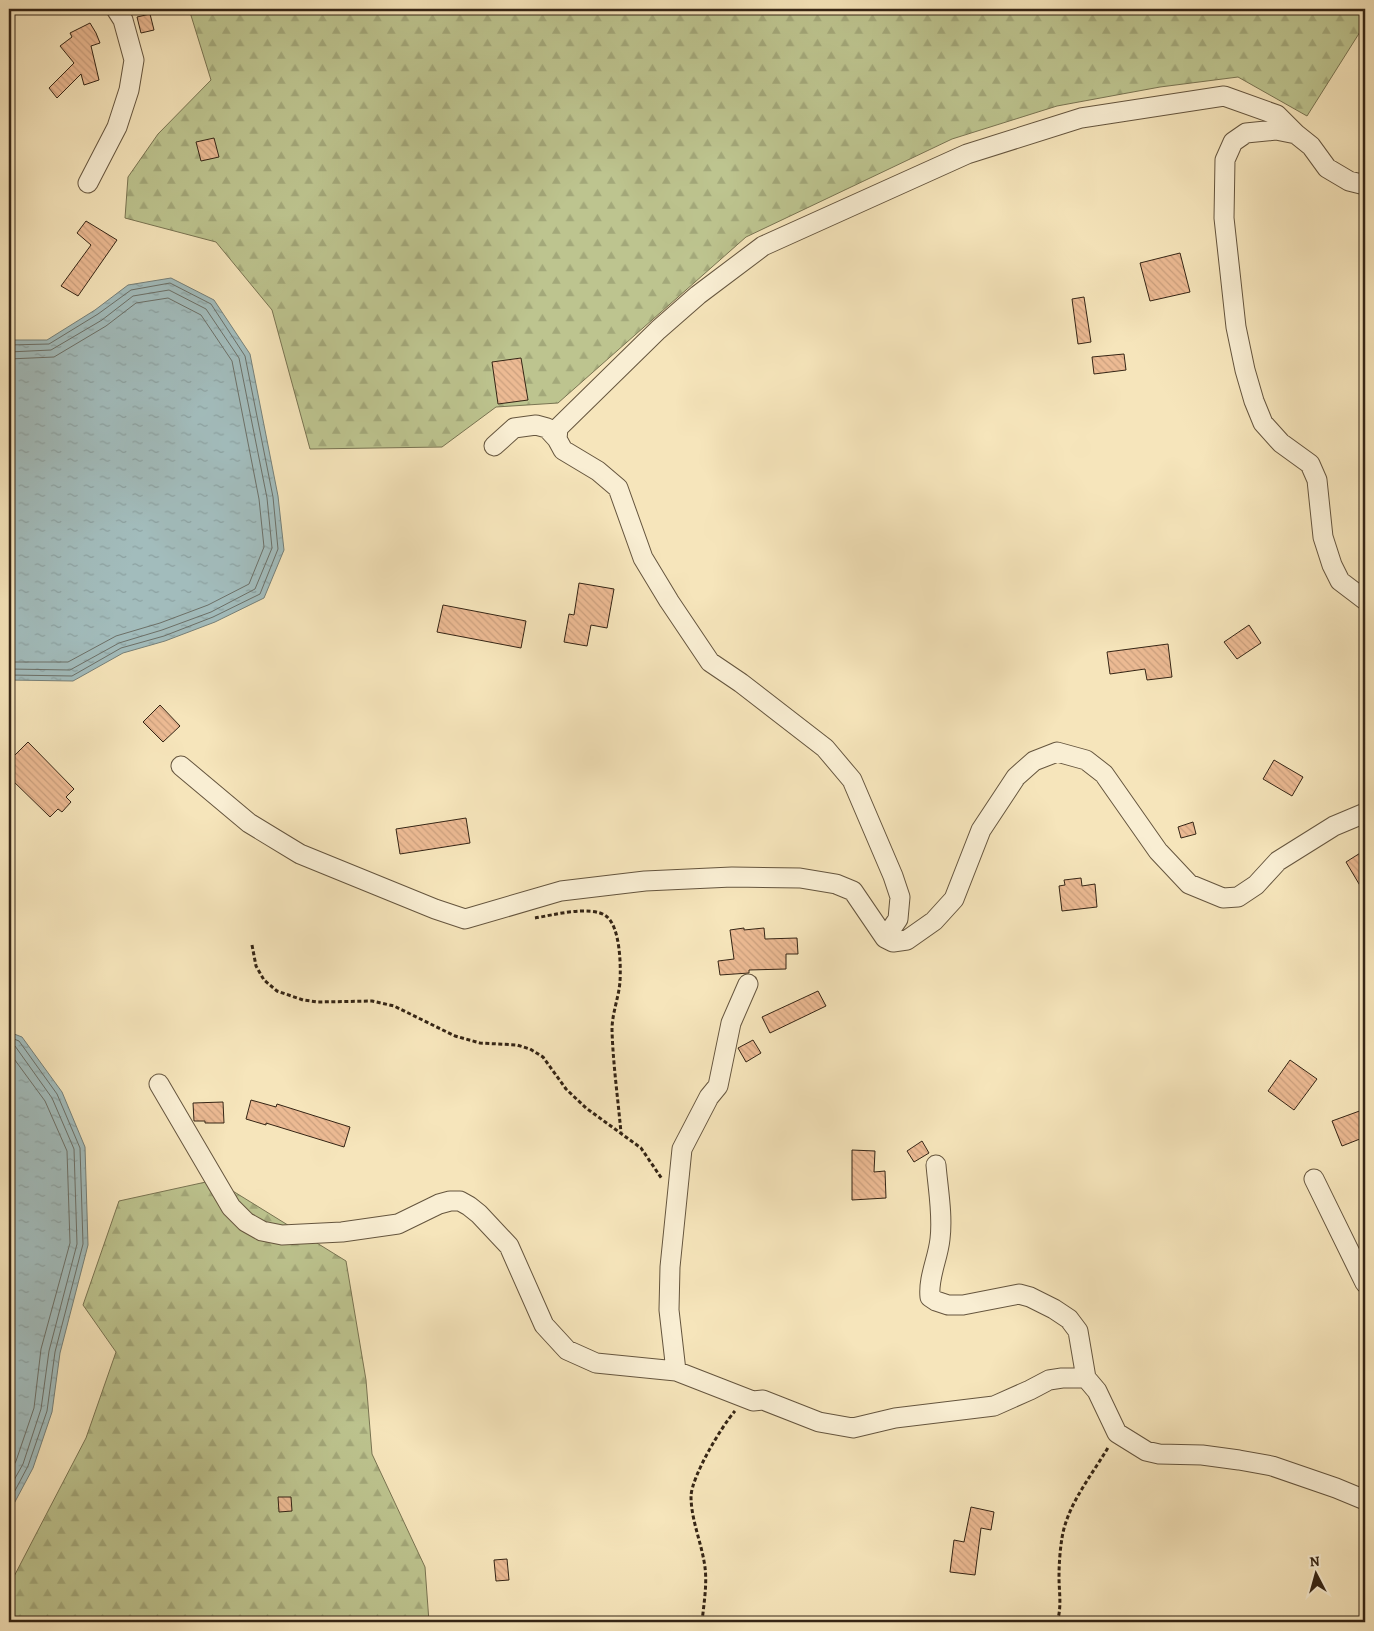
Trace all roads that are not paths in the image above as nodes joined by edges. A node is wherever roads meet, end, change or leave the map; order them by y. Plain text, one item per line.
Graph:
1 (116, 9) edge
2 (1296, 134) junction
3 (88, 183) dead end
4 (1365, 185) edge
5 (557, 439) junction
6 (494, 446) dead end
7 (1365, 600) edge
8 (182, 766) dead end
9 (1365, 813) edge
10 (885, 938) junction
11 (748, 984) dead end
12 (159, 1084) dead end
13 (936, 1165) dead end
14 (1314, 1180) dead end
15 (1365, 1283) edge
16 (676, 1371) junction
17 (1086, 1378) junction
18 (1365, 1500) edge

1 - 3 street
2 - 4 street
2 - 5 street
2 - 7 street
5 - 6 street
5 - 10 street
8 - 10 street
9 - 10 street
11 - 16 street
12 - 16 street
13 - 17 street
14 - 15 street
16 - 17 street
17 - 18 street

